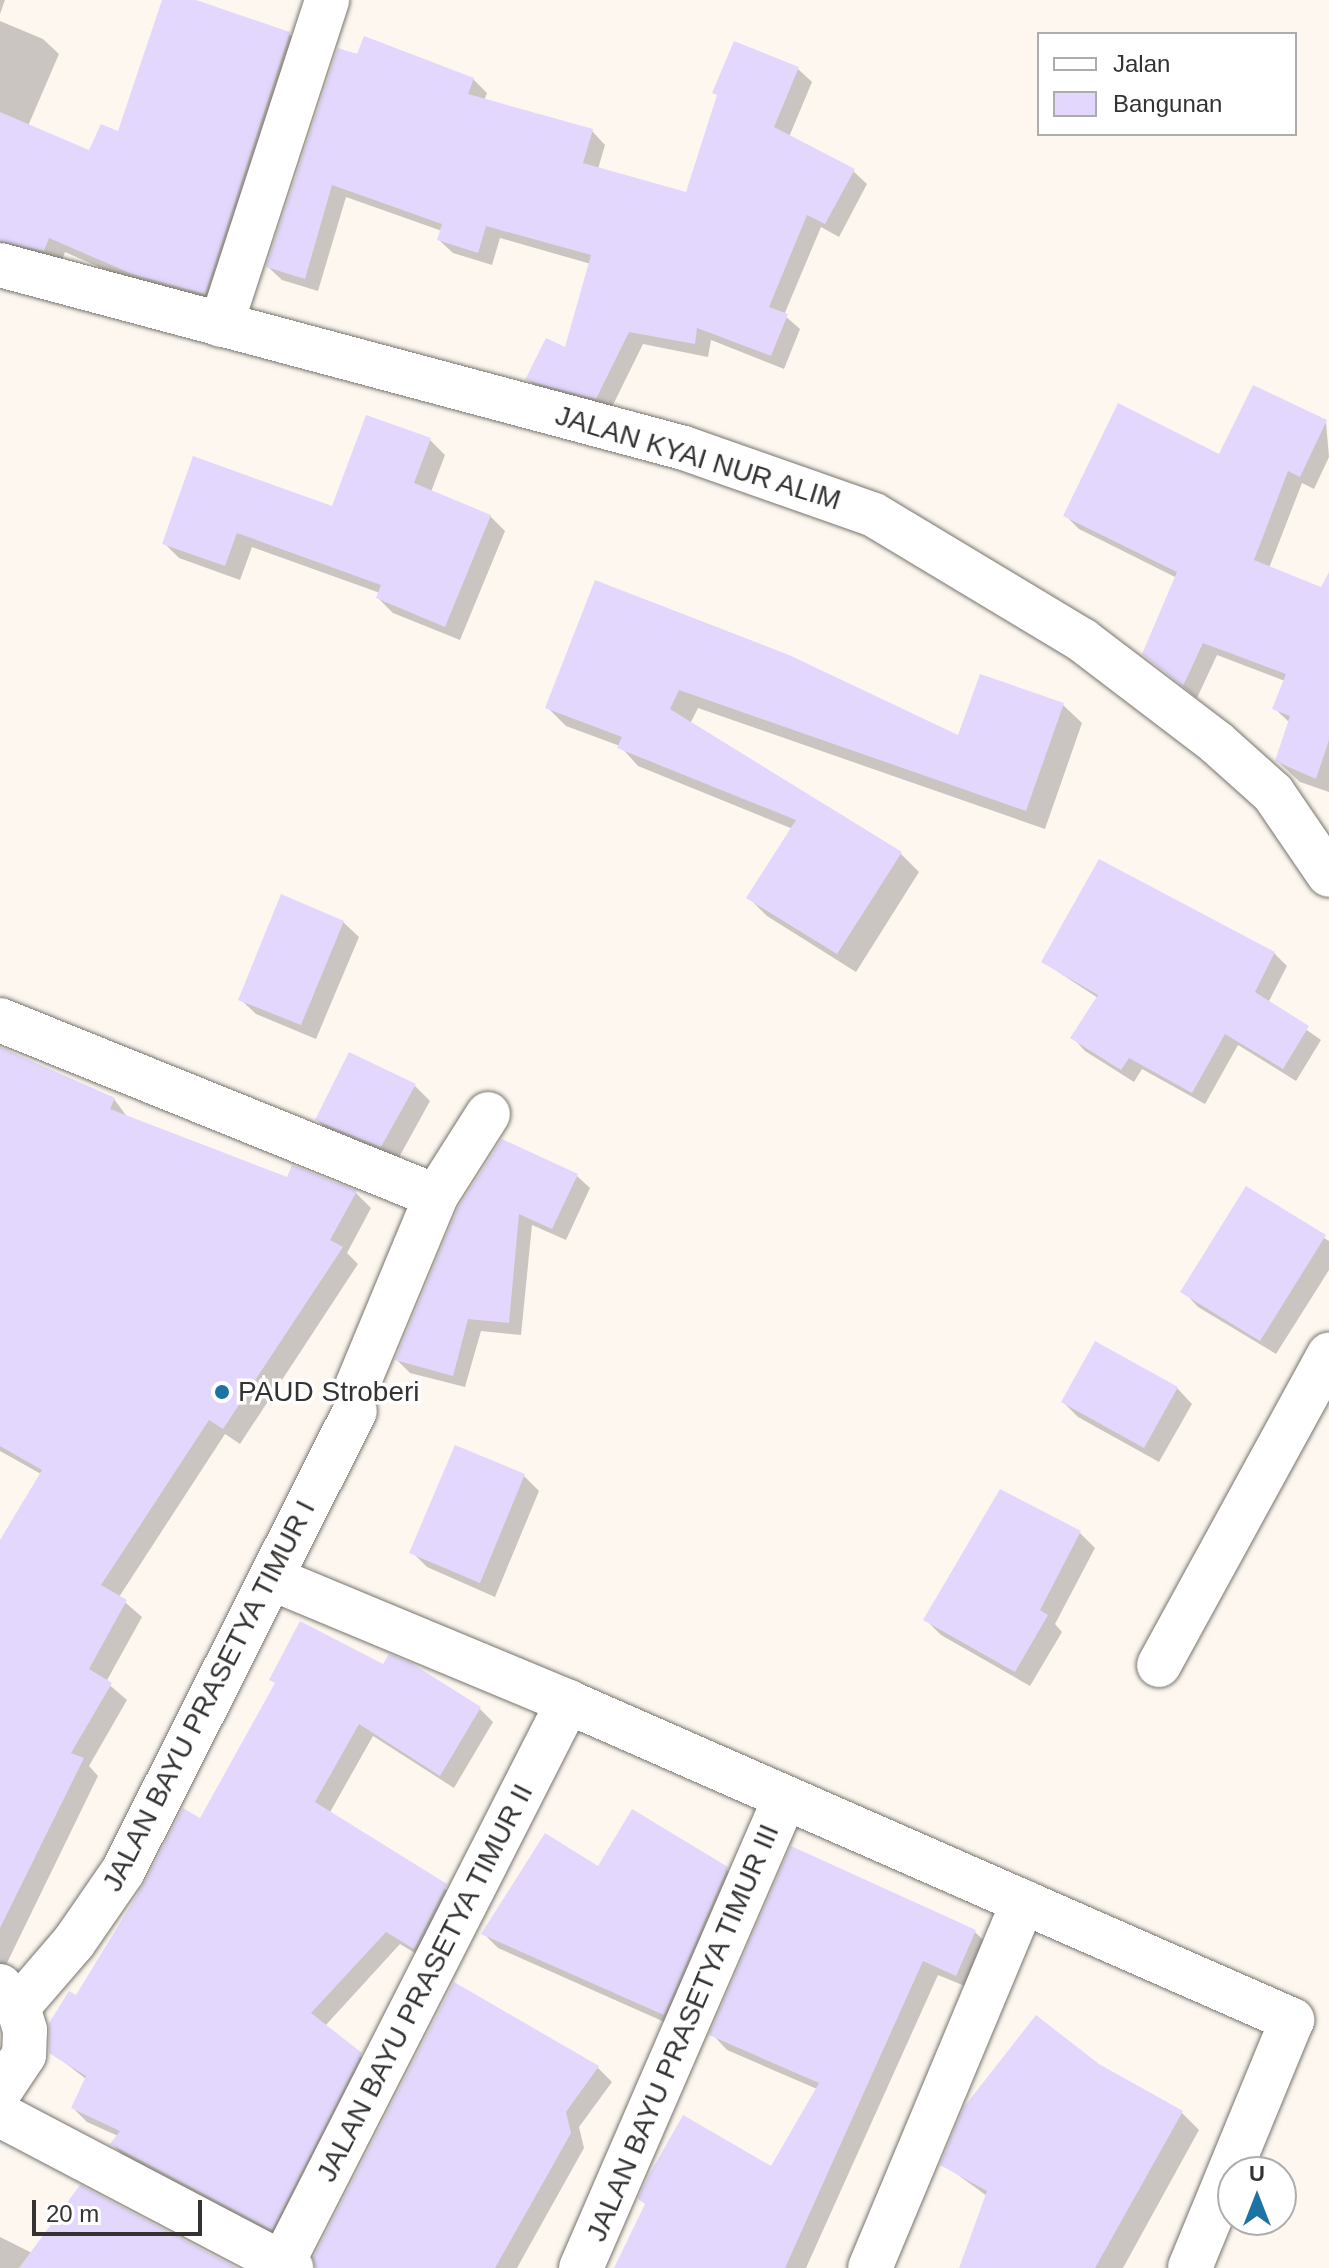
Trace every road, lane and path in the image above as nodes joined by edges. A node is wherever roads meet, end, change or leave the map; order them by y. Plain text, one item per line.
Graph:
1 (327, 0) edge
2 (0, 265) edge
3 (221, 325) junction
4 (1329, 875) edge
5 (0, 1020) edge
6 (488, 1114) dead end
7 (436, 1196) junction
8 (1329, 1354) edge
9 (273, 1579) junction
10 (1159, 1665) dead end
11 (568, 1702) junction
12 (785, 1798) junction
13 (1023, 1902) junction
14 (9, 1996) edge
15 (0, 2091) edge
16 (0, 2115) edge
17 (286, 2266) edge
18 (581, 2268) edge
19 (870, 2268) edge
20 (1190, 2268) edge

1 - 3 street
2 - 3 street, JALAN KYAI NUR ALIM
3 - 4 street, JALAN KYAI NUR ALIM
5 - 7 street
6 - 7 street, JALAN BAYU PRASETYA TIMUR I
7 - 9 street, JALAN BAYU PRASETYA TIMUR I
8 - 10 street
9 - 11 street
9 - 14 street, JALAN BAYU PRASETYA TIMUR I
11 - 12 street
11 - 17 street, JALAN BAYU PRASETYA TIMUR II
12 - 13 street
12 - 18 street, JALAN BAYU PRASETYA TIMUR III
13 - 19 street
13 - 20 street
14 - 15 street
16 - 17 street

